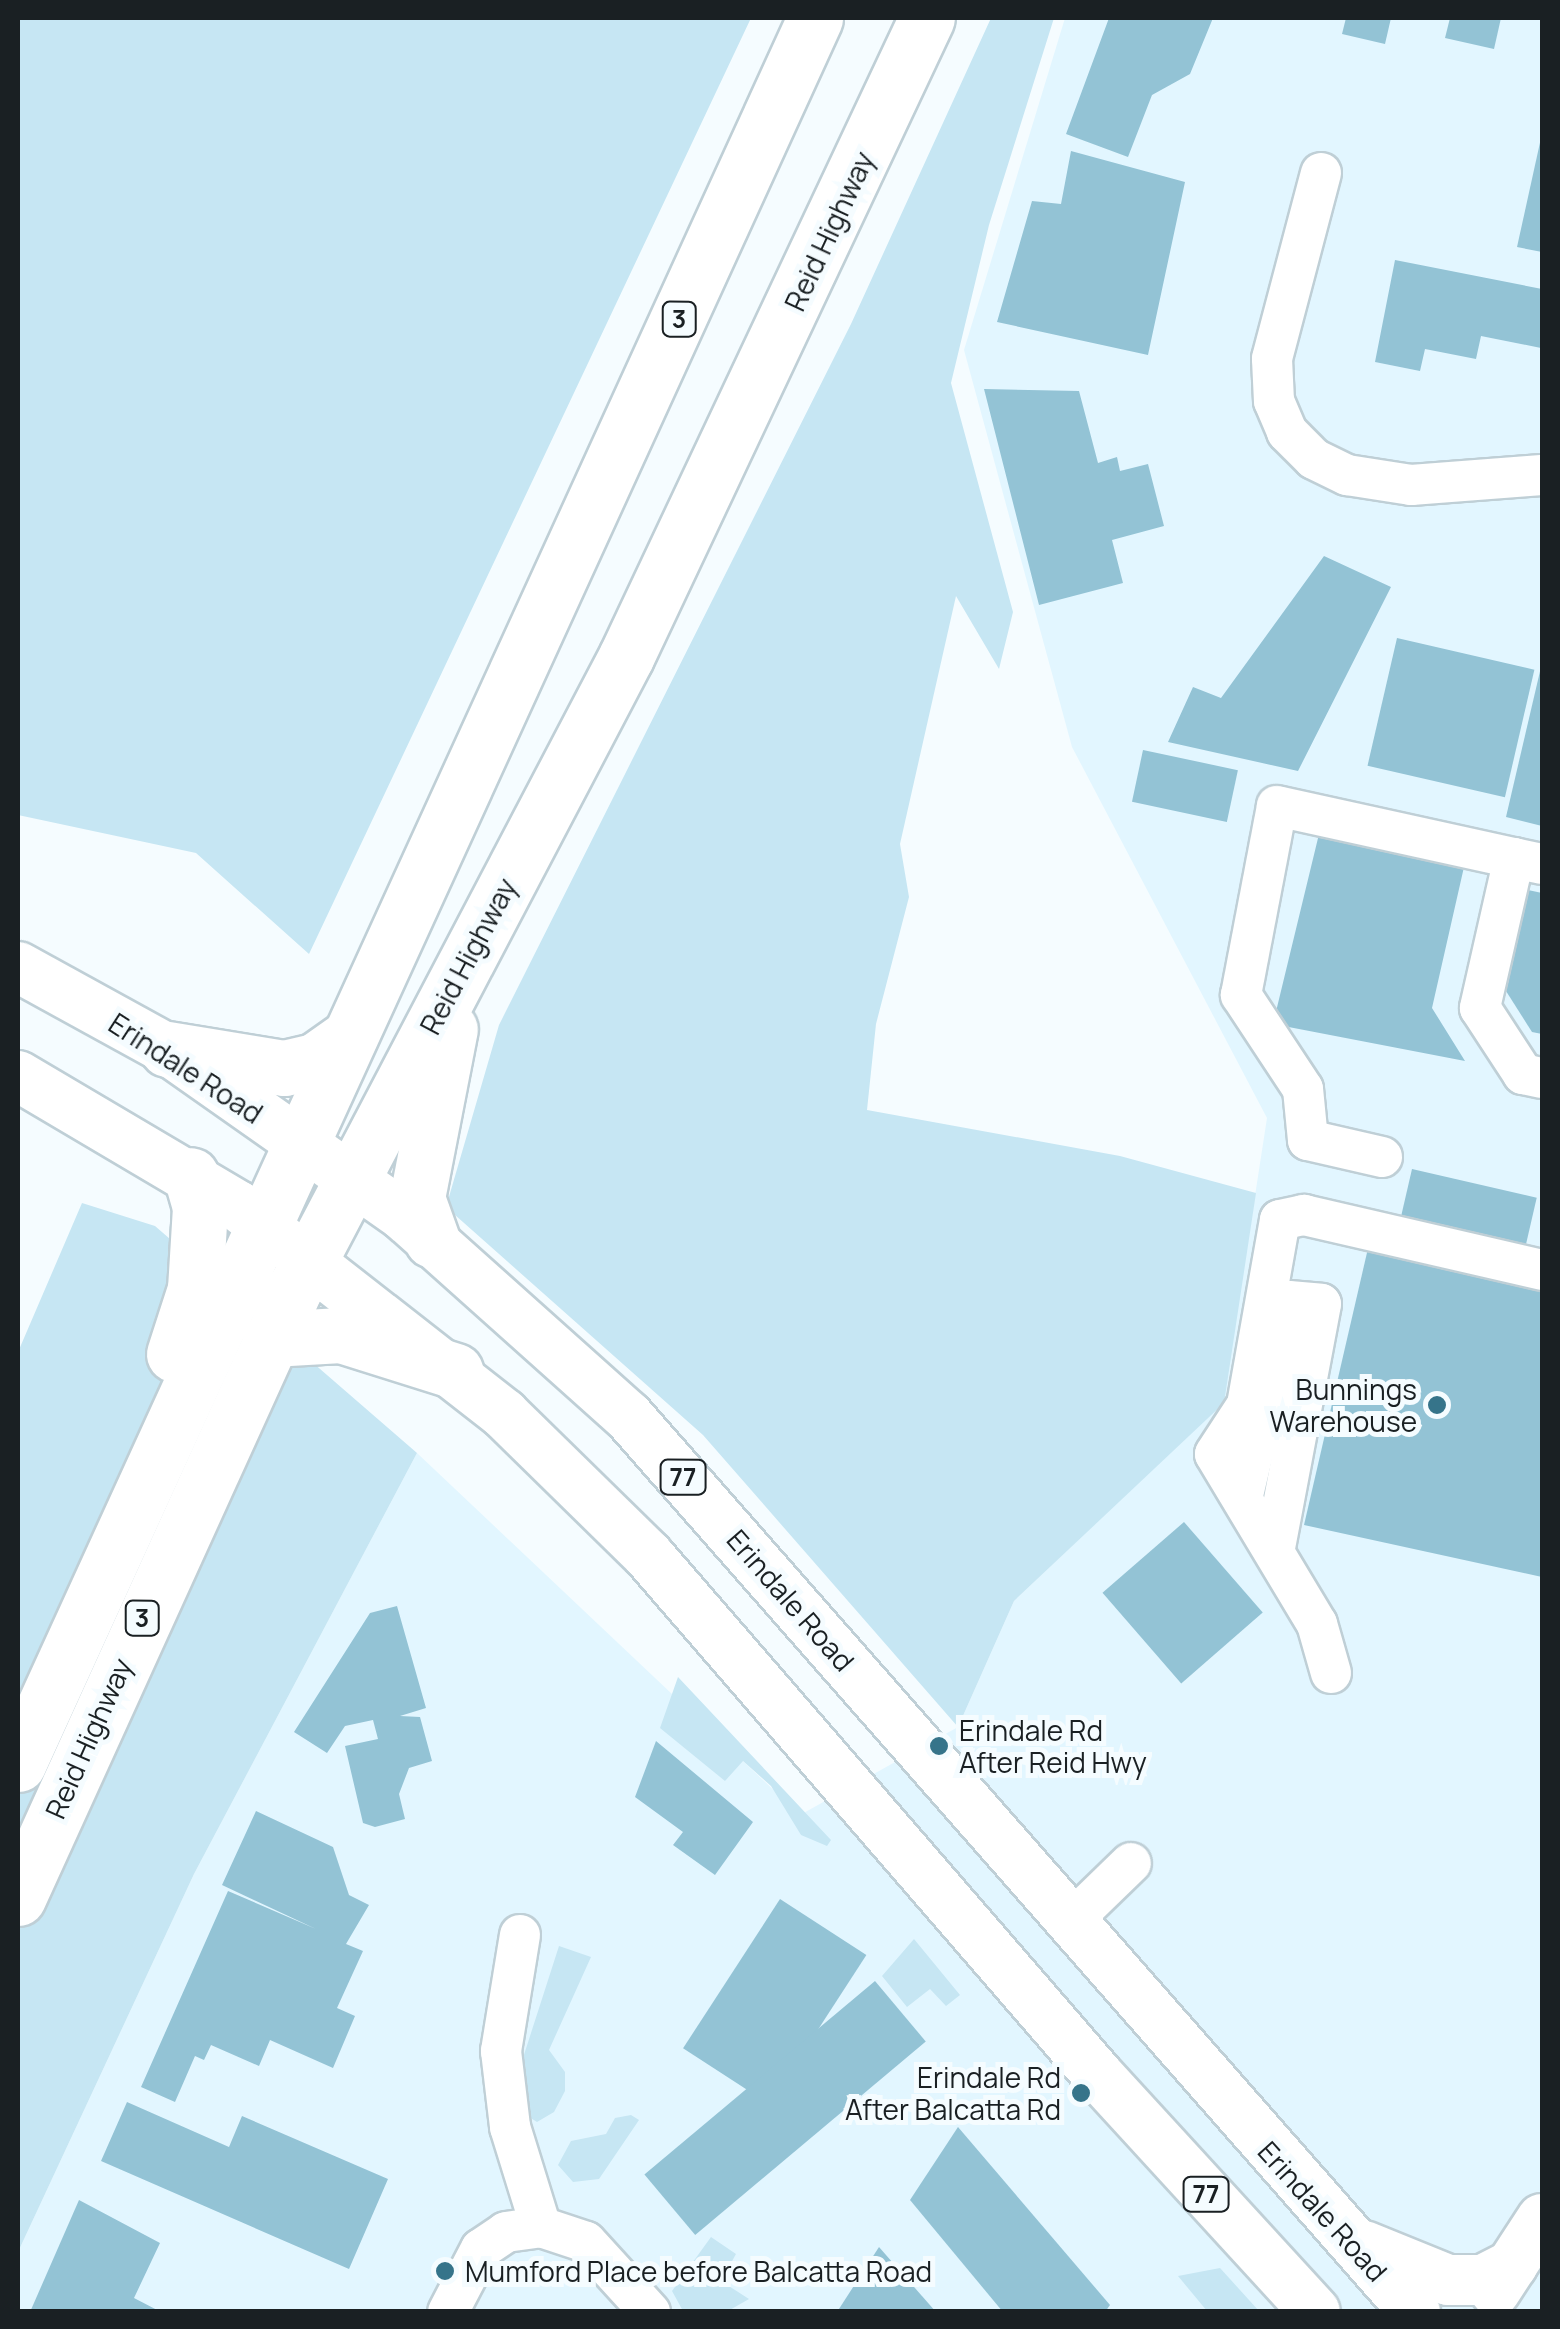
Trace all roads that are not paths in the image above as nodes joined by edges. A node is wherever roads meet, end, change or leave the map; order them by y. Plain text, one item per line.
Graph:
1 (815, 18) edge
2 (928, 18) edge
3 (1321, 173) dead end
4 (1542, 475) edge
5 (1528, 861) edge
6 (466, 957) junction
7 (18, 968) edge
8 (350, 1036) junction
9 (167, 1050) junction
10 (18, 1076) edge
11 (1542, 1078) edge
12 (302, 1144) junction
13 (1382, 1158) dead end
14 (191, 1175) junction
15 (351, 1178) junction
16 (265, 1225) junction
17 (432, 1240) junction
18 (310, 1259) junction
19 (1542, 1270) edge
20 (271, 1339) junction
21 (455, 1372) junction
22 (1243, 1495) junction
23 (118, 1539) junction
24 (1275, 1548) junction
25 (1331, 1672) dead end
26 (18, 1764) edge
27 (1131, 1863) dead end
28 (18, 1898) edge
29 (1068, 1923) junction
30 (520, 1935) dead end
31 (1542, 2219) edge
32 (541, 2227) junction
33 (1350, 2240) junction
34 (1512, 2265) junction
35 (448, 2312) edge
36 (650, 2312) edge
37 (1315, 2312) edge
38 (1415, 2312) edge
39 (1482, 2312) edge

1 - 8 highway, Reid Highway / 3
2 - 6 highway, Reid Highway / 3
3 - 4 street
5 - 11 street
5 - 13 street
6 - 15 highway, Reid Highway / 3
6 - 17 highway
7 - 9 main road, Erindale Road / 77
8 - 9 highway
8 - 12 highway, Reid Highway / 3
9 - 12 main road, Erindale Road / 77
10 - 14 main road, 77
12 - 15 main road, Erindale Road / 77
12 - 16 highway, Reid Highway / 3
14 - 16 main road, 77
14 - 23 highway
15 - 17 main road, Erindale Road / 77
15 - 18 highway, Reid Highway / 3
16 - 18 main road, 77
16 - 23 highway, Reid Highway / 3
17 - 29 main road, Erindale Road / 77
18 - 20 highway, Reid Highway / 3
18 - 21 main road, 77
19 - 22 street
20 - 21 highway
20 - 28 highway, Reid Highway / 3
21 - 37 main road, 77
22 - 24 street
22 - 24 street
23 - 26 highway, Reid Highway / 3
24 - 25 street
27 - 29 street
29 - 33 main road, Erindale Road / 77
30 - 32 street
31 - 34 main road
32 - 35 street
32 - 36 street
33 - 34 main road
33 - 38 main road, Erindale Road / 77
34 - 39 main road

